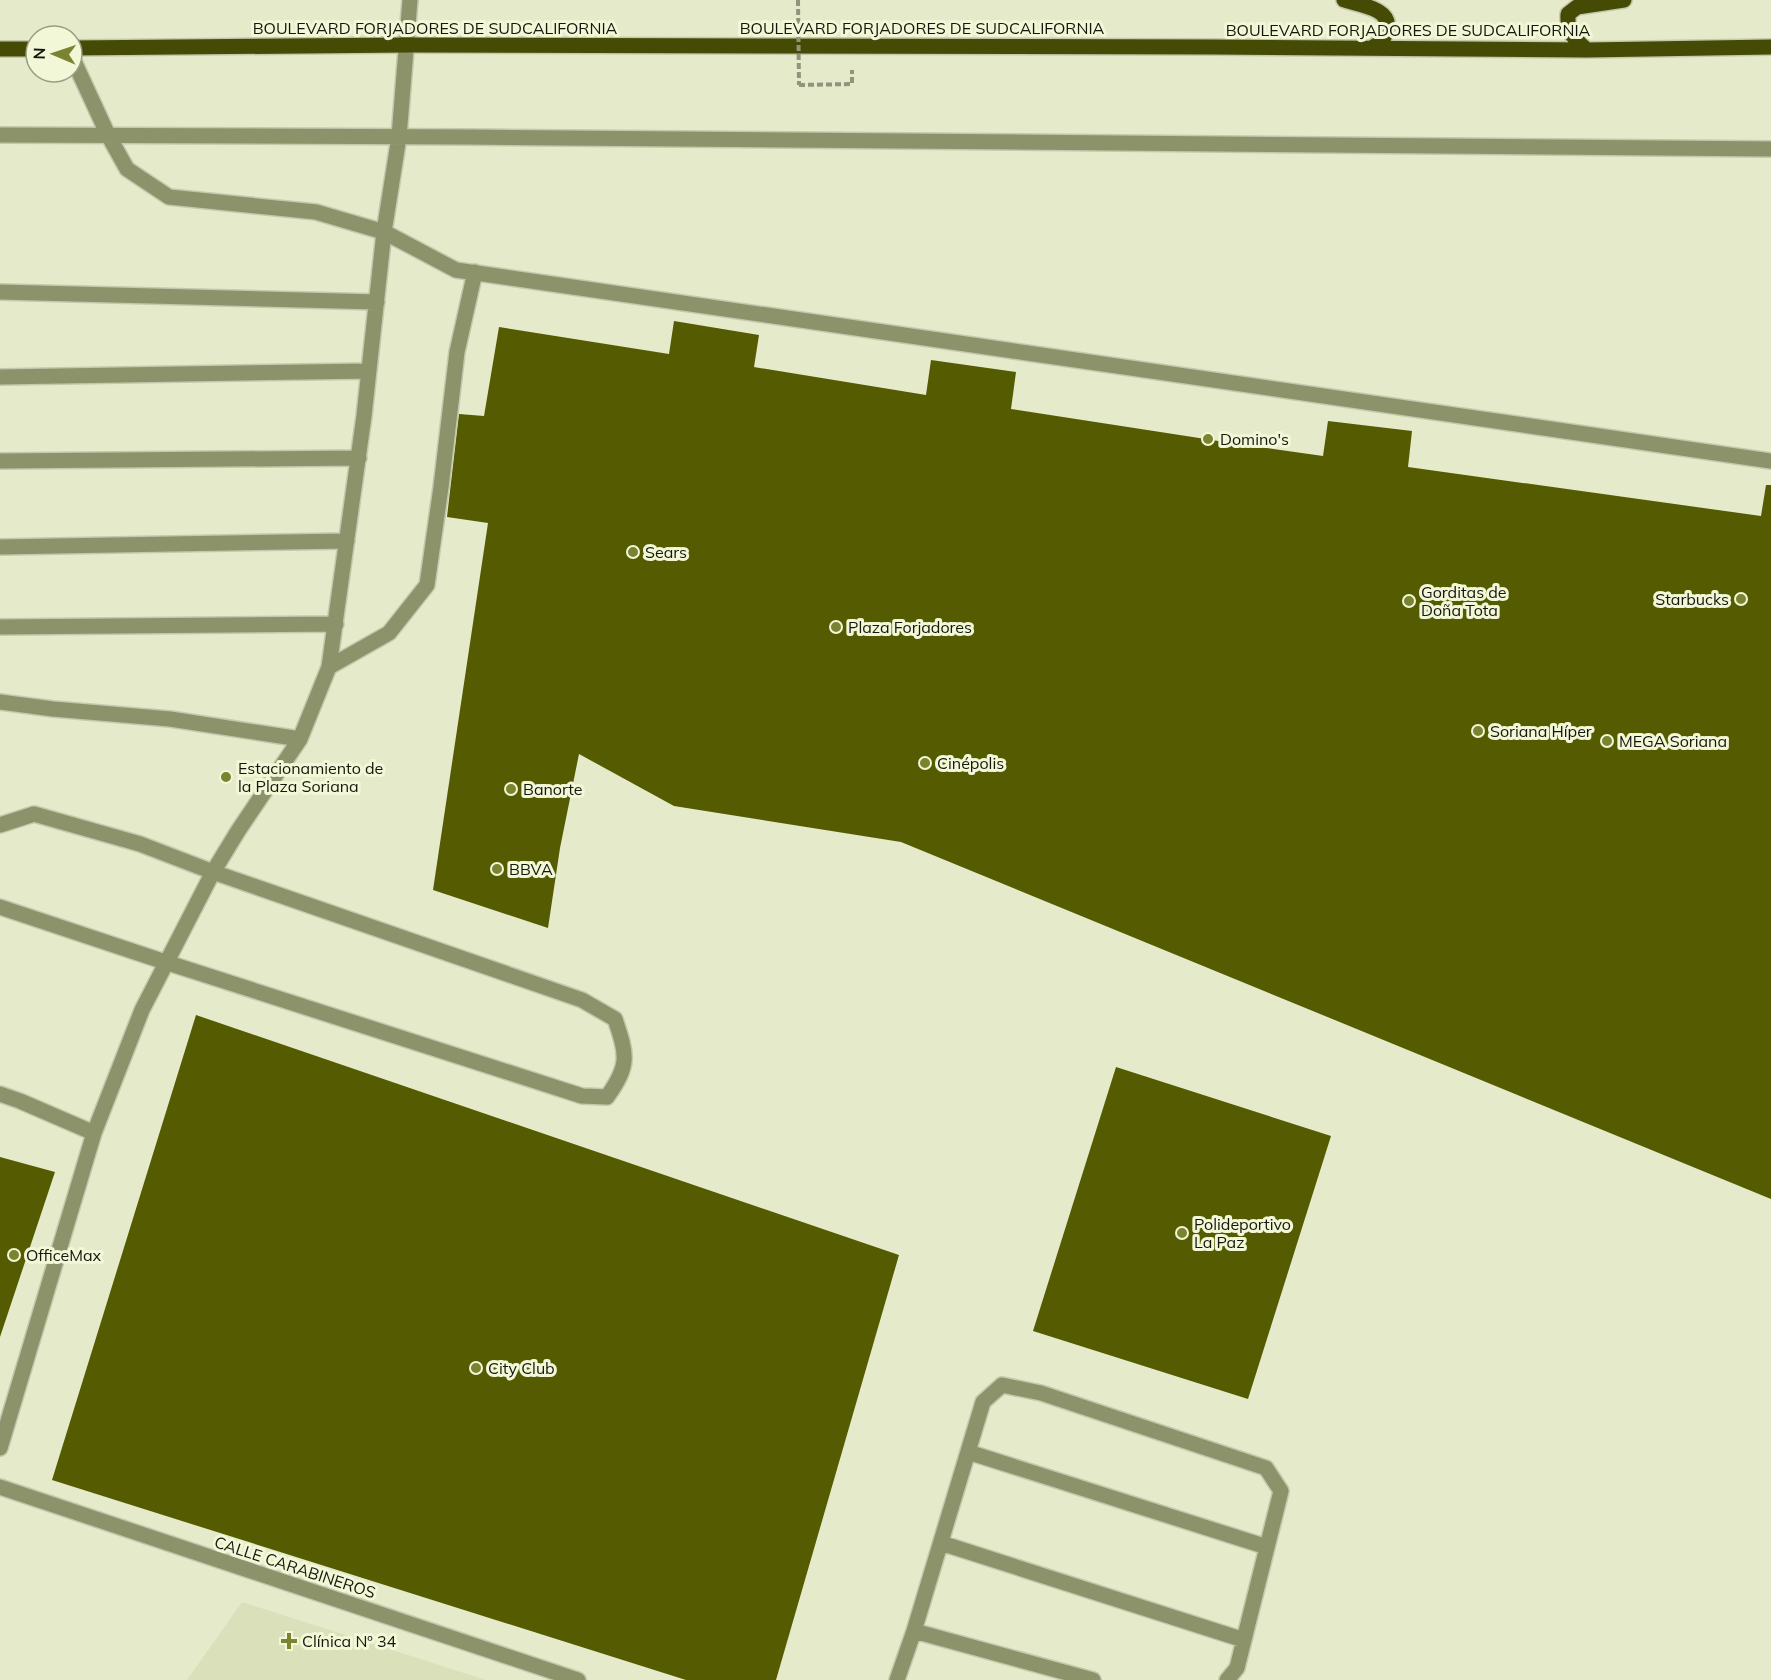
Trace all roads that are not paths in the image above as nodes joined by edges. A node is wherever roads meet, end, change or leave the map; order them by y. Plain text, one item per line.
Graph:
1 (410, 0) edge
2 (1344, 0) edge
3 (1624, 0) edge
4 (408, 45) junction
5 (1771, 47) edge
6 (84, 48) edge
7 (1372, 48) junction
8 (0, 49) edge
9 (24, 49) edge
10 (1587, 50) junction
11 (84, 83) edge
12 (0, 135) edge
13 (108, 135) junction
14 (399, 137) junction
15 (1771, 149) edge
16 (384, 232) junction
17 (476, 272) junction
18 (0, 292) edge
19 (377, 302) junction
20 (369, 371) junction
21 (0, 377) edge
22 (358, 458) junction
23 (0, 461) edge
24 (1771, 461) edge
25 (347, 541) junction
26 (0, 547) edge
27 (336, 624) junction
28 (0, 627) edge
29 (329, 667) junction
30 (0, 702) edge
31 (300, 739) junction
32 (0, 825) edge
33 (213, 872) junction
34 (0, 907) edge
35 (165, 962) junction
36 (0, 1094) edge
37 (94, 1132) junction
38 (0, 1448) edge
39 (968, 1452) junction
40 (0, 1487) edge
41 (941, 1543) junction
42 (1267, 1547) junction
43 (914, 1631) junction
44 (1244, 1640) junction
45 (578, 1680) edge
46 (897, 1680) edge
47 (1093, 1680) edge
48 (1227, 1680) edge

1 - 4 street
2 - 7 main road
3 - 10 main road
4 - 6 main road, BOULEVARD FORJADORES DE SUDCALIFORNIA
4 - 7 main road, BOULEVARD FORJADORES DE SUDCALIFORNIA
4 - 14 street
5 - 10 main road, BOULEVARD FORJADORES DE SUDCALIFORNIA
7 - 10 main road, BOULEVARD FORJADORES DE SUDCALIFORNIA
8 - 9 main road
11 - 13 street
12 - 13 street
13 - 14 street
13 - 16 street
14 - 15 street
14 - 16 street
16 - 17 street
16 - 19 street
17 - 24 street
17 - 29 street
18 - 19 street
19 - 20 street
20 - 21 street
20 - 22 street
22 - 23 street
22 - 25 street
25 - 26 street
25 - 27 street
27 - 28 street
27 - 29 street
29 - 31 street
30 - 31 street
31 - 33 street
32 - 33 street
33 - 35 street
33 - 35 street
34 - 35 street
35 - 37 street
36 - 37 street
37 - 38 street
39 - 41 street
39 - 42 street
39 - 42 street
40 - 45 street, CALLE CARABINEROS
41 - 43 street
41 - 44 street
42 - 44 street
43 - 46 street
43 - 47 street
44 - 48 street

